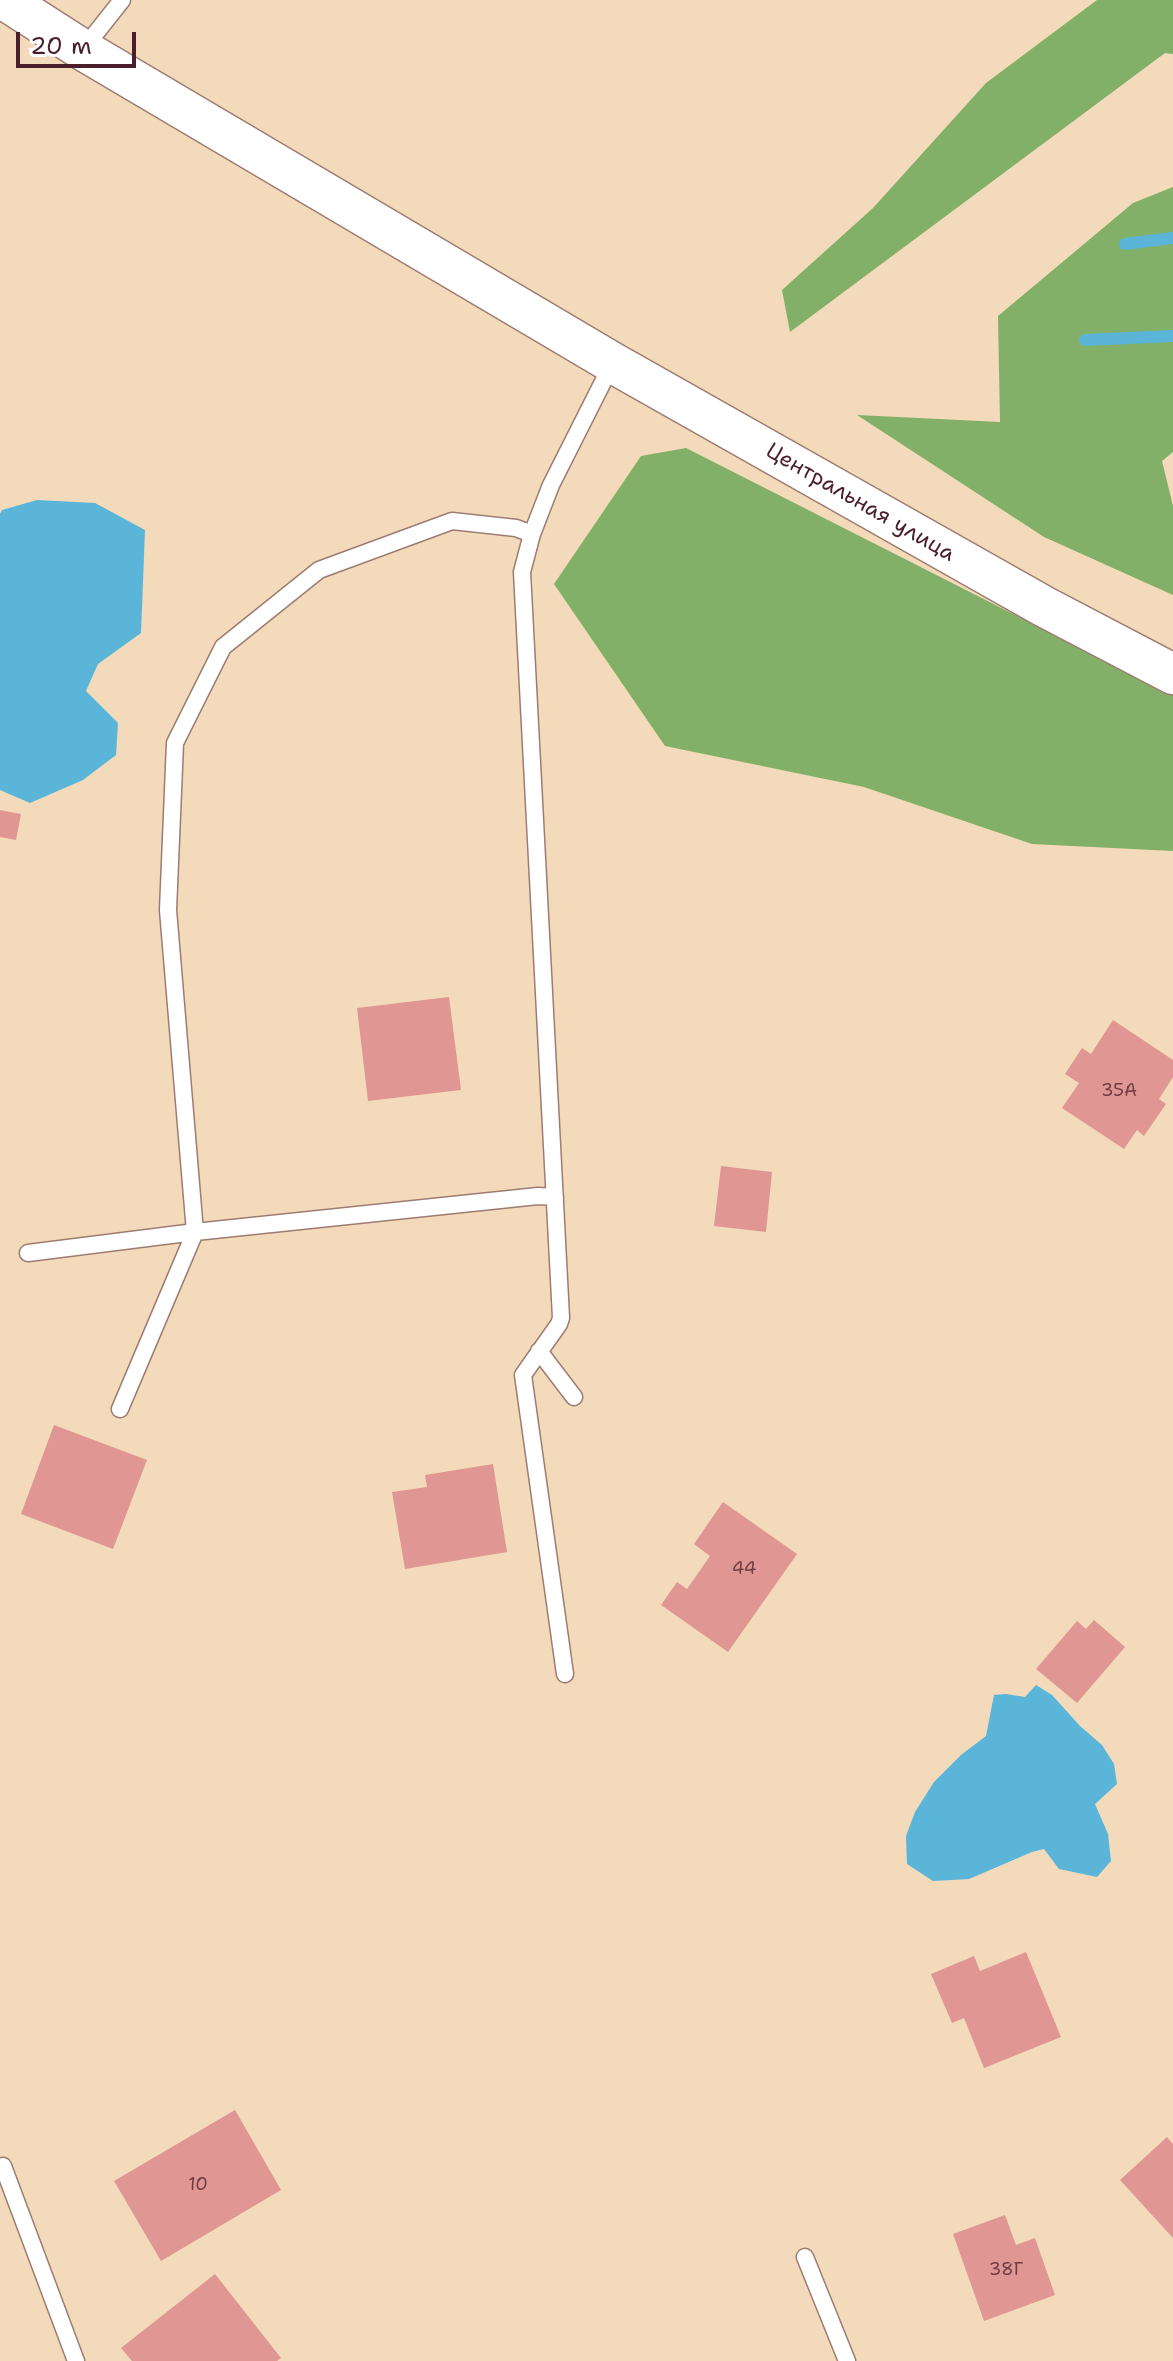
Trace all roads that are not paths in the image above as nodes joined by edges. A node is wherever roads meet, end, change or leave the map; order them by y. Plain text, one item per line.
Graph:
1 (5, 0) edge
2 (122, 0) edge
3 (83, 50) junction
4 (613, 363) junction
5 (532, 534) junction
6 (1173, 674) edge
7 (555, 1197) junction
8 (195, 1232) junction
9 (28, 1253) dead end
10 (539, 1351) junction
11 (574, 1397) dead end
12 (120, 1409) dead end
13 (565, 1674) dead end
14 (3, 2166) dead end
15 (805, 2257) dead end
16 (76, 2361) edge
17 (847, 2361) edge

1 - 3 street, Центральная улица
2 - 3 lane
3 - 4 street, Центральная улица
4 - 5 lane
4 - 6 street, Центральная улица
5 - 7 lane
5 - 8 lane
7 - 8 lane
7 - 10 lane
8 - 9 lane
8 - 12 lane
10 - 11 lane
10 - 13 lane
14 - 16 lane
15 - 17 lane

